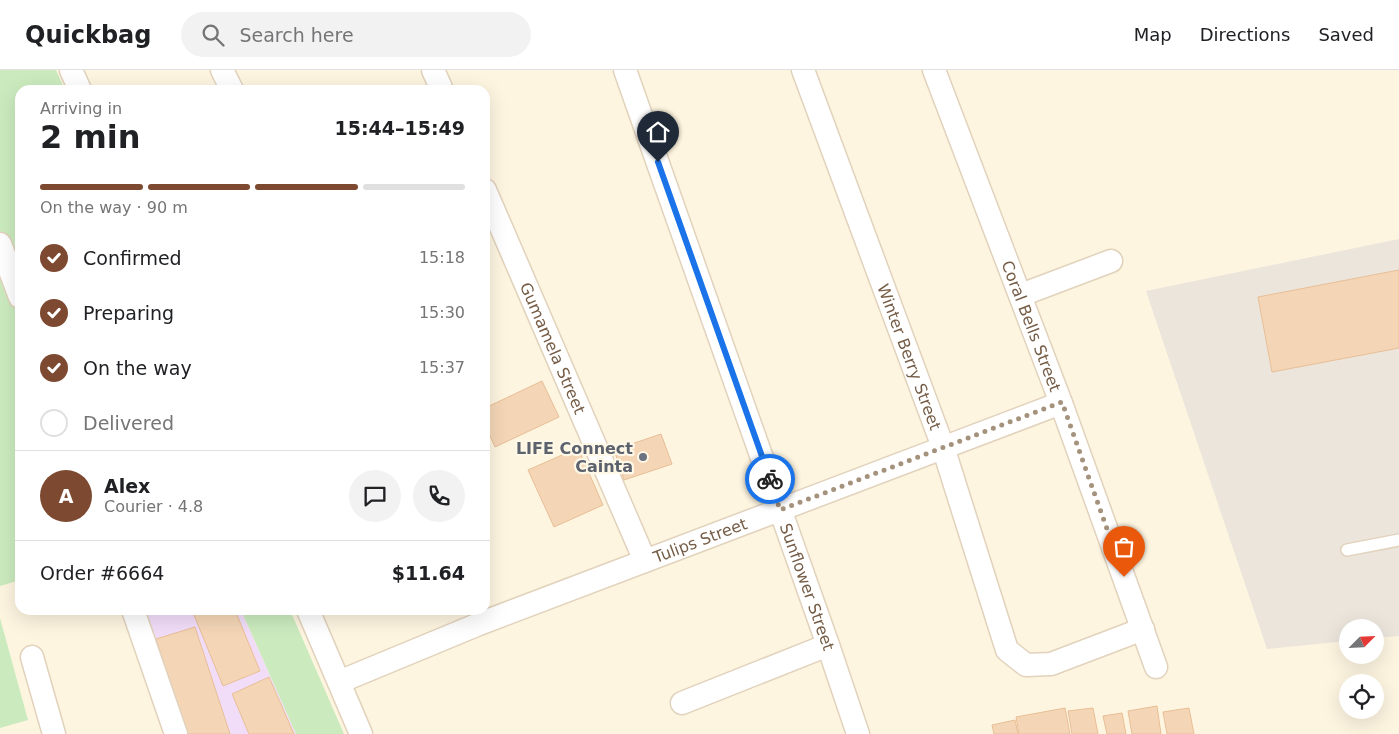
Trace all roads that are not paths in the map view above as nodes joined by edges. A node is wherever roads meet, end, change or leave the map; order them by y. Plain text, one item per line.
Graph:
1 (71, 70) edge
2 (222, 70) edge
3 (433, 70) edge
4 (625, 70) edge
5 (803, 70) edge
6 (934, 70) edge
7 (78, 85) edge
8 (230, 85) edge
9 (440, 85) edge
10 (490, 202) edge
11 (0, 244) edge
12 (1111, 260) dead end
13 (15, 284) edge
14 (1021, 295) junction
15 (1062, 402) junction
16 (943, 448) junction
17 (780, 510) junction
18 (1399, 540) edge
19 (1347, 550) dead end
20 (645, 561) junction
21 (490, 612) edge
22 (135, 615) edge
23 (310, 615) edge
24 (476, 617) edge
25 (1143, 629) junction
26 (828, 645) junction
27 (32, 656) dead end
28 (1156, 667) dead end
29 (340, 682) junction
30 (682, 703) dead end
31 (54, 734) edge
32 (176, 734) edge
33 (361, 734) edge
34 (858, 734) edge

1 - 7 street
2 - 8 street
3 - 9 street
4 - 17 street, Sunflower Street
5 - 16 street, Winter Berry Street
6 - 14 street, Coral Bells Street
10 - 20 street, Gumamela Street
11 - 13 street
12 - 14 street
14 - 15 street, Coral Bells Street
15 - 16 street, Tulips Street
15 - 25 street, Coral Bells Street
16 - 17 street, Tulips Street
16 - 25 street, Winter Berry Street
17 - 20 street, Tulips Street
17 - 26 street, Sunflower Street
18 - 19 lane
20 - 21 street, Tulips Street
22 - 32 street
23 - 29 street
24 - 29 street, Tulips Street
25 - 28 street, Coral Bells Street
26 - 30 street
26 - 34 street, Sunflower Street
27 - 31 street
29 - 33 street

